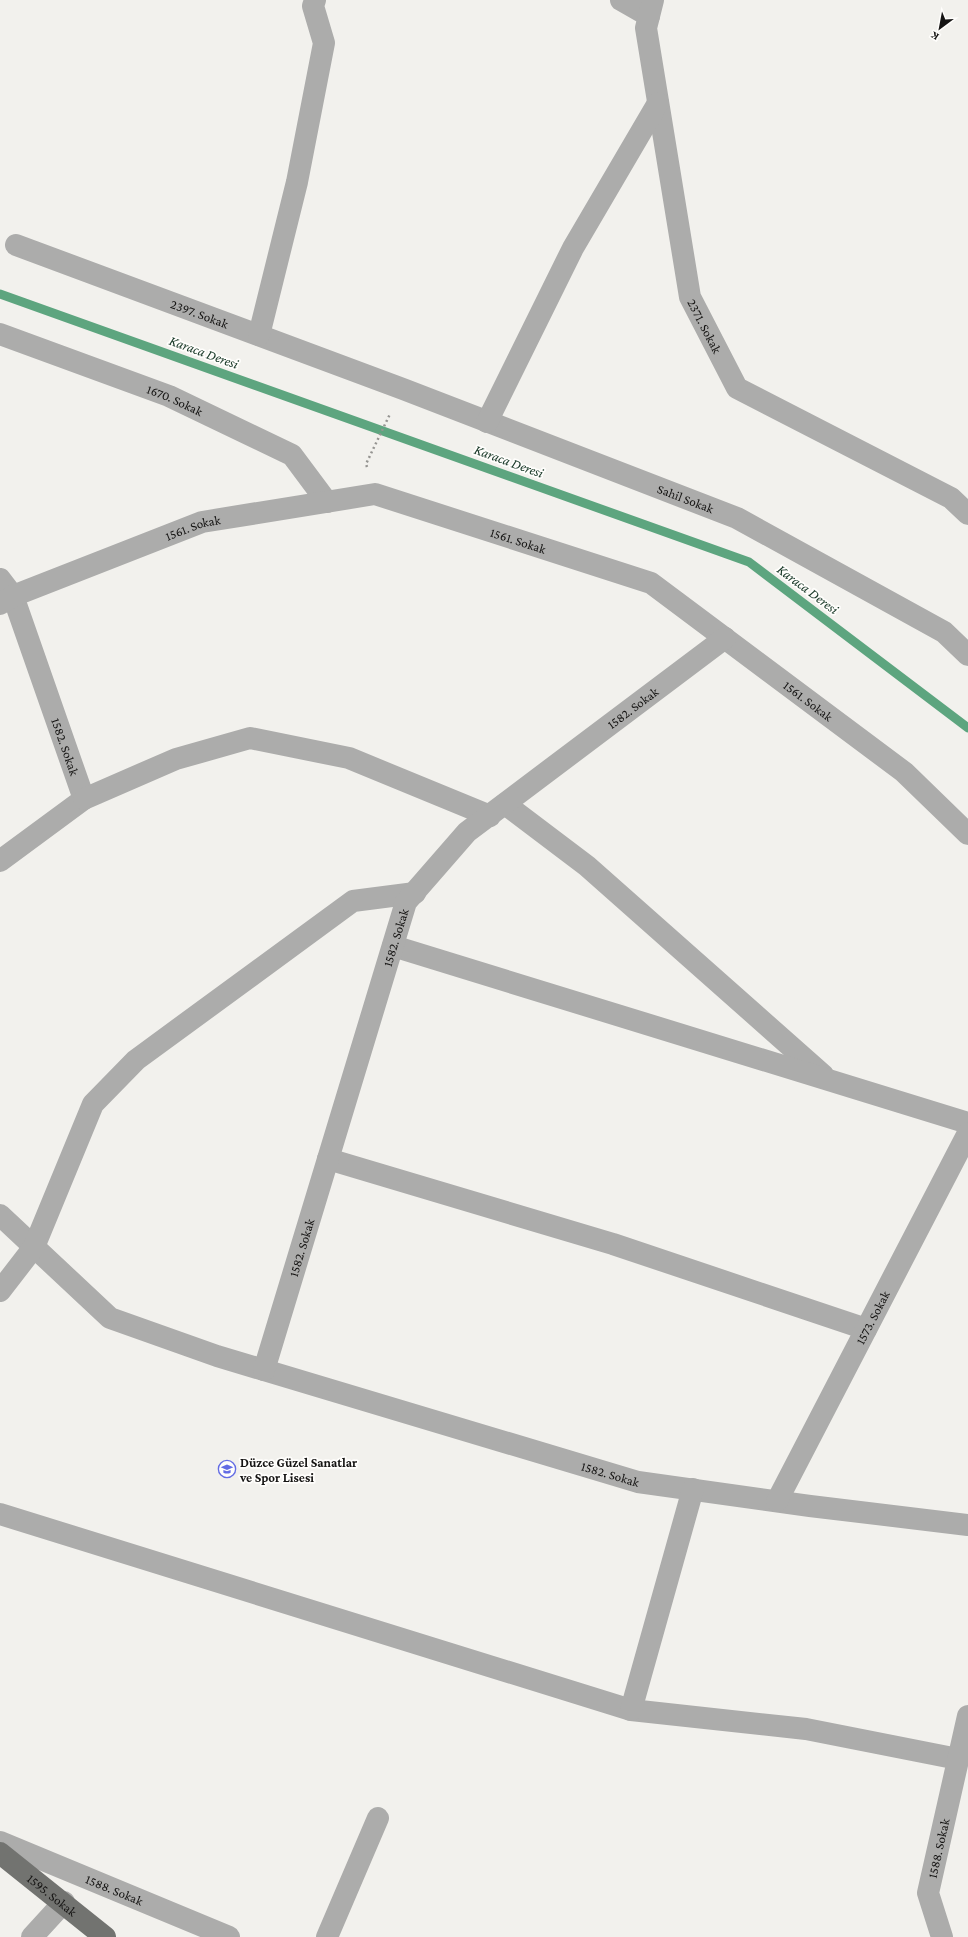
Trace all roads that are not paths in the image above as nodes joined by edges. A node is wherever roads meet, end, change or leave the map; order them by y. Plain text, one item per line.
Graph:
1 (315, 0) edge
2 (621, 0) edge
3 (651, 8) edge
4 (658, 103) junction
5 (16, 245) dead end
6 (0, 334) edge
7 (259, 336) junction
8 (393, 386) joint
9 (487, 422) junction
10 (327, 502) junction
11 (968, 514) edge
12 (0, 579) edge
13 (6, 600) edge
14 (725, 638) junction
15 (968, 655) edge
16 (84, 799) junction
17 (497, 810) junction
18 (968, 834) edge
19 (0, 861) edge
20 (415, 893) junction
21 (393, 946) junction
22 (828, 1080) junction
23 (968, 1123) edge
24 (968, 1133) edge
25 (328, 1159) junction
26 (0, 1215) edge
27 (0, 1231) edge
28 (34, 1247) junction
29 (0, 1291) edge
30 (866, 1328) junction
31 (264, 1370) junction
32 (693, 1489) junction
33 (777, 1501) junction
34 (0, 1514) edge
35 (968, 1525) edge
36 (631, 1710) junction
37 (968, 1716) edge
38 (963, 1747) edge
39 (378, 1818) dead end
40 (0, 1842) edge
41 (0, 1853) edge
42 (64, 1902) junction
43 (32, 1937) edge
44 (105, 1937) edge
45 (229, 1937) edge
46 (327, 1937) edge
47 (942, 1937) edge

1 - 7 street
2 - 3 street
3 - 4 street, 2371. Sokak
4 - 9 street
4 - 11 street, 2371. Sokak
5 - 7 street, 2397. Sokak
6 - 10 street, 1670. Sokak
7 - 8 street, 2397. Sokak
8 - 9 street, Sahil Sokak
9 - 15 street, Sahil Sokak
10 - 13 street, 1561. Sokak
10 - 14 street, 1561. Sokak
12 - 13 street, 1582. Sokak
13 - 16 street, 1582. Sokak
14 - 17 street, 1582. Sokak
14 - 18 street, 1561. Sokak
16 - 17 street
16 - 19 street
17 - 20 street, 1582. Sokak
17 - 22 street
20 - 21 street, 1582. Sokak
20 - 28 street
21 - 22 street
21 - 25 street, 1582. Sokak
22 - 23 street
24 - 30 street, 1573. Sokak
25 - 30 street
25 - 31 street, 1582. Sokak
26 - 28 street, 1582. Sokak
27 - 28 street
28 - 29 street
28 - 31 street, 1582. Sokak
30 - 33 street, 1573. Sokak
31 - 32 street, 1582. Sokak
32 - 33 street, 1582. Sokak
32 - 36 street
33 - 35 street, 1582. Sokak
34 - 36 street
36 - 38 street
37 - 38 street, 1588. Sokak
38 - 47 street, 1588. Sokak
39 - 46 street
40 - 45 street, 1588. Sokak
41 - 42 main road, 1595. Sokak
42 - 43 street
42 - 44 main road, 1595. Sokak

